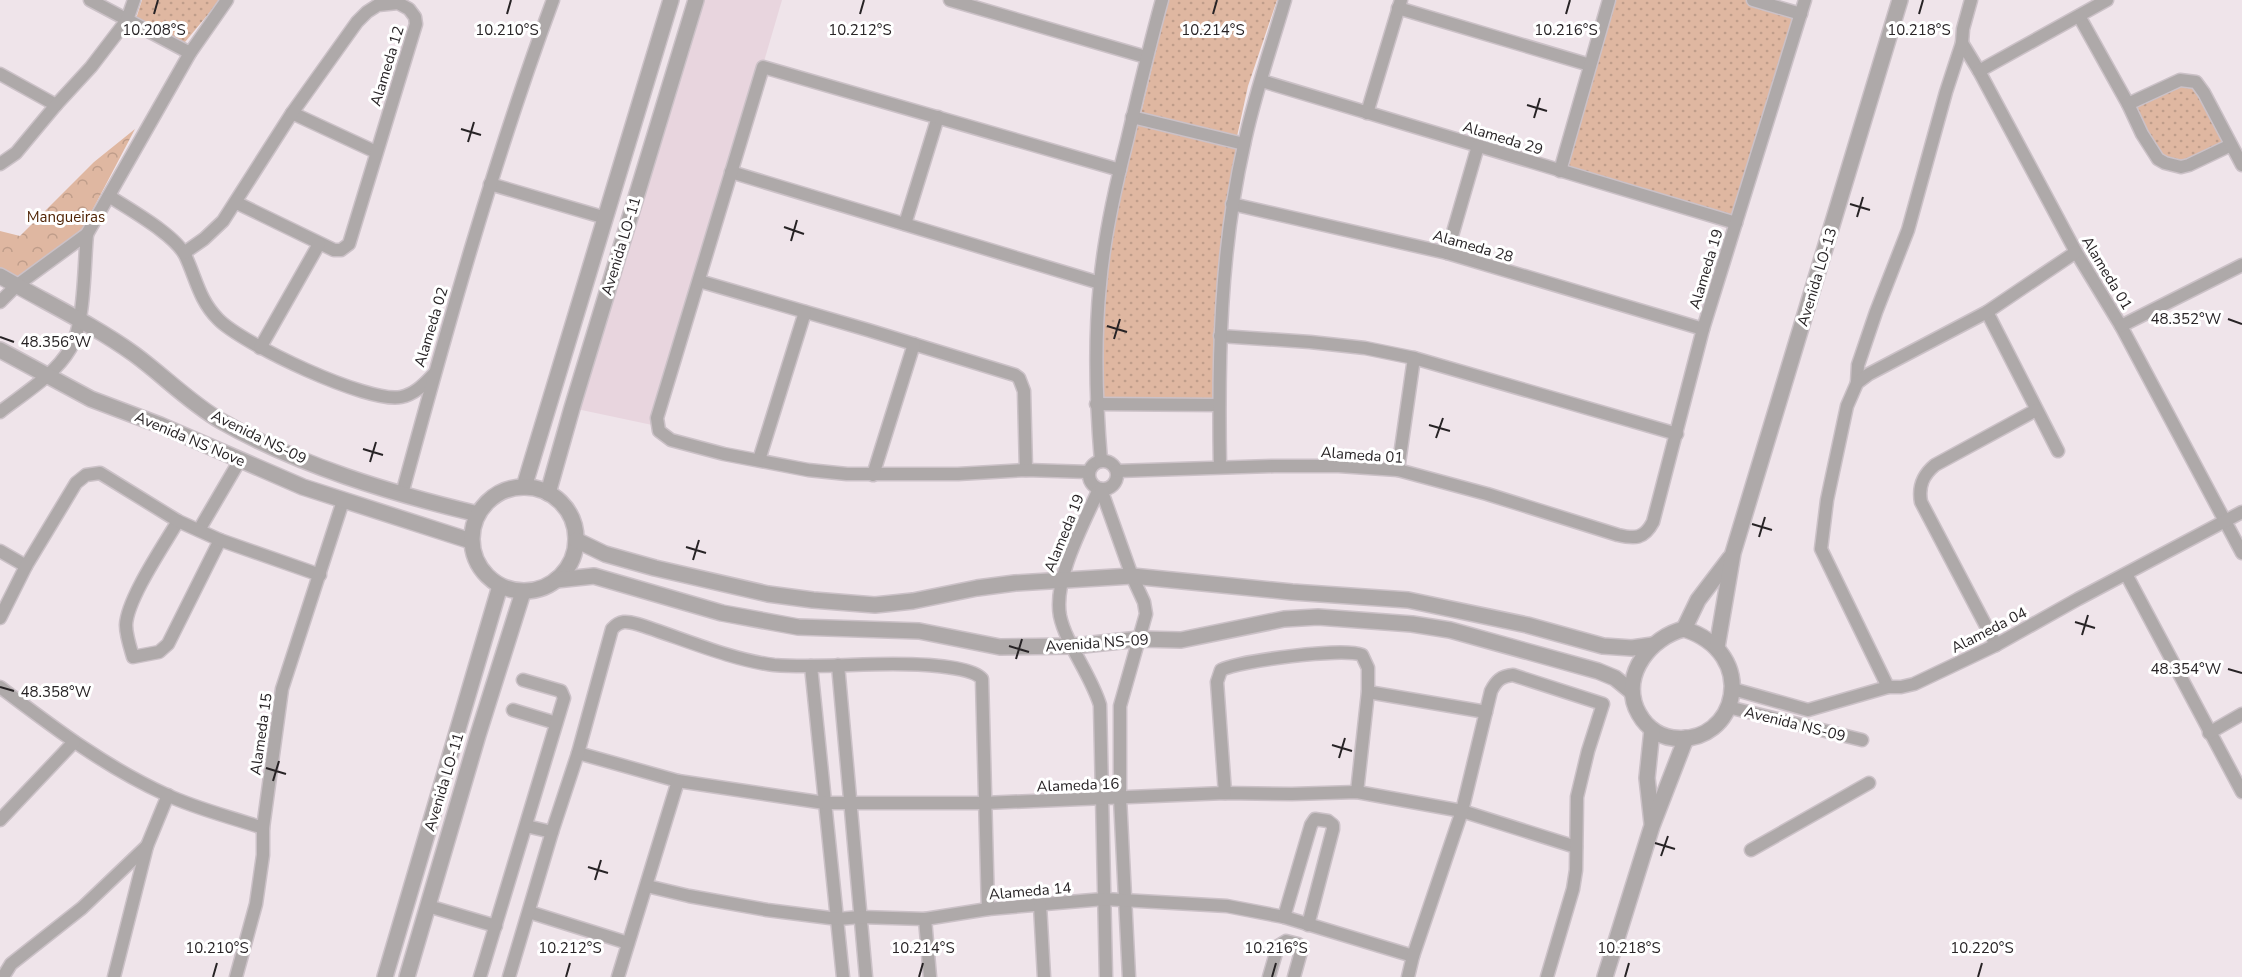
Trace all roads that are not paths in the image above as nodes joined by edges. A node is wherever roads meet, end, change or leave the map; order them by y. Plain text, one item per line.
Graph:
1 (90, 0) edge
2 (134, 0) edge
3 (226, 0) edge
4 (553, 0) edge
5 (671, 0) edge
6 (696, 0) edge
7 (950, 0) edge
8 (1162, 0) edge
9 (1285, 0) edge
10 (1609, 0) edge
11 (1753, 0) edge
12 (1805, 0) edge
13 (1900, 0) edge
14 (1971, 0) edge
15 (2108, 0) edge
16 (968, 2) edge
17 (1399, 4) edge
18 (1801, 14) junction
19 (2079, 16) junction
20 (127, 20) junction
21 (1962, 44) junction
22 (190, 53) junction
23 (1146, 57) junction
24 (1590, 64) junction
25 (1979, 72) junction
26 (0, 74) edge
27 (1262, 81) junction
28 (2128, 104) junction
29 (56, 105) junction
30 (292, 113) junction
31 (1367, 113) junction
32 (938, 117) junction
33 (1132, 117) junction
34 (1244, 144) junction
35 (2231, 145) junction
36 (1478, 146) junction
37 (376, 152) junction
38 (0, 164) edge
39 (2242, 165) edge
40 (1120, 170) junction
41 (1560, 171) junction
42 (731, 172) junction
43 (490, 184) junction
44 (109, 196) junction
45 (235, 202) junction
46 (1232, 204) junction
47 (606, 218) junction
48 (1736, 223) junction
49 (905, 224) junction
50 (87, 234) junction
51 (320, 244) junction
52 (2076, 252) junction
53 (184, 253) junction
54 (1447, 253) junction
55 (2242, 266) edge
56 (0, 276) edge
57 (699, 281) junction
58 (1100, 284) junction
59 (16, 286) junction
60 (0, 302) edge
61 (805, 312) junction
62 (1987, 312) junction
63 (79, 320) junction
64 (2121, 326) junction
65 (1703, 329) junction
66 (1220, 336) junction
67 (914, 344) junction
68 (260, 348) junction
69 (0, 350) edge
70 (1413, 358) junction
71 (435, 373) junction
72 (46, 375) junction
73 (1857, 383) junction
74 (1096, 404) junction
75 (1219, 405) junction
76 (2036, 410) junction
77 (0, 412) edge
78 (1677, 435) junction
79 (2058, 451) dead end
80 (240, 460) junction
81 (759, 460) junction
82 (1101, 461) junction
83 (1220, 467) junction
84 (1026, 470) junction
85 (1398, 470) junction
86 (1117, 471) junction
87 (1089, 472) junction
88 (873, 475) junction
89 (524, 487) junction
90 (1100, 489) junction
91 (548, 493) junction
92 (402, 494) junction
93 (343, 501) junction
94 (2242, 512) edge
95 (478, 514) junction
96 (178, 521) junction
97 (2227, 521) junction
98 (199, 530) junction
99 (1631, 538) joint
100 (220, 540) junction
101 (576, 540) junction
102 (471, 541) junction
103 (0, 551) edge
104 (1733, 553) junction
105 (2242, 553) edge
106 (26, 566) junction
107 (2126, 574) junction
108 (320, 575) junction
109 (1132, 576) junction
110 (556, 580) junction
111 (1060, 581) junction
112 (500, 586) junction
113 (523, 592) junction
114 (0, 618) edge
115 (1684, 629) junction
116 (1139, 639) junction
117 (1653, 645) junction
118 (1996, 645) junction
119 (1074, 646) junction
120 (1718, 647) junction
121 (838, 665) junction
122 (811, 666) junction
123 (523, 680) dead end
124 (0, 687) edge
125 (1888, 687) junction
126 (1732, 689) junction
127 (1368, 692) junction
128 (1632, 692) junction
129 (1728, 707) junction
130 (513, 710) dead end
131 (1808, 710) junction
132 (1486, 712) junction
133 (2242, 714) edge
134 (556, 723) junction
135 (1803, 727) junction
136 (1652, 730) junction
137 (2209, 733) junction
138 (1686, 738) junction
139 (1862, 740) dead end
140 (74, 742) junction
141 (578, 753) junction
142 (678, 781) junction
143 (1869, 783) dead end
144 (1357, 792) junction
145 (2242, 792) edge
146 (1225, 793) junction
147 (168, 795) junction
148 (1120, 798) junction
149 (1101, 799) junction
150 (825, 803) junction
151 (851, 803) junction
152 (984, 803) junction
153 (1462, 811) junction
154 (0, 820) edge
155 (526, 826) junction
156 (1652, 826) junction
157 (263, 828) junction
158 (552, 832) junction
159 (147, 846) junction
160 (1576, 847) junction
161 (1751, 850) dead end
162 (647, 886) junction
163 (1104, 899) junction
164 (1124, 900) junction
165 (428, 906) junction
166 (1040, 906) junction
167 (988, 909) junction
168 (529, 912) junction
169 (861, 917) junction
170 (1284, 917) junction
171 (838, 918) junction
172 (925, 919) junction
173 (1308, 925) junction
174 (496, 926) junction
175 (628, 943) junction
176 (1413, 956) junction
177 (3, 977) edge
178 (114, 977) edge
179 (236, 977) edge
180 (385, 977) edge
181 (407, 977) edge
182 (480, 977) edge
183 (509, 977) edge
184 (618, 977) edge
185 (843, 977) edge
186 (866, 977) edge
187 (930, 977) edge
188 (1044, 977) edge
189 (1106, 977) edge
190 (1129, 977) edge
191 (1269, 977) edge
192 (1294, 977) edge
193 (1408, 977) edge
194 (1547, 977) edge
195 (1605, 977) edge

1 - 20 street
2 - 20 street
3 - 22 street
4 - 43 street, Alameda 02
5 - 47 street, Avenida LO-11
6 - 91 street, Avenida LO-11
7 - 16 street
8 - 23 street
9 - 27 street
10 - 24 street
11 - 18 street
12 - 18 street, Alameda 19
13 - 104 street, Avenida LO-13
14 - 21 street
15 - 19 street
16 - 23 street
17 - 24 street
17 - 31 street
18 - 48 street, Alameda 19
19 - 25 street
19 - 28 street
20 - 22 street
20 - 29 street
21 - 25 street, Alameda 01
21 - 73 street
22 - 44 street
23 - 33 street
24 - 41 street
25 - 52 street, Alameda 01
26 - 29 street
27 - 31 street, Alameda 29
27 - 34 street
28 - 35 street
28 - 35 street
29 - 38 street
30 - 37 street
30 - 37 street, Alameda 12
30 - 45 street, Alameda 12
31 - 36 street, Alameda 29
32 - 40 street
32 - 42 street
32 - 49 street
33 - 34 street
33 - 40 street
34 - 46 street
35 - 39 street
36 - 41 street, Alameda 29
36 - 54 street
37 - 51 street, Alameda 12
40 - 58 street
41 - 48 street, Alameda 29
42 - 49 street
42 - 57 street
43 - 47 street
43 - 71 street, Alameda 02
44 - 50 street
44 - 53 street, Alameda 02
45 - 51 street, Alameda 12
45 - 53 street, Alameda 12
46 - 54 street, Alameda 28
46 - 66 street
47 - 89 street, Avenida LO-11
48 - 65 street, Alameda 19
49 - 58 street
50 - 59 street
50 - 63 street
51 - 68 street
52 - 62 street
52 - 64 street, Alameda 01
53 - 68 street, Alameda 02
54 - 65 street, Alameda 28
55 - 64 street
56 - 59 street, Avenida NS-09
57 - 61 street
57 - 81 street
58 - 74 street
59 - 60 street
59 - 63 street, Avenida NS-09
61 - 67 street
61 - 81 street
62 - 73 street
62 - 76 street
63 - 72 street
63 - 92 street, Avenida NS-09
64 - 97 street, Alameda 01
65 - 78 street, Alameda 19
66 - 70 street
66 - 75 street
67 - 84 street
67 - 88 street
68 - 71 street, Alameda 02
69 - 72 street, Avenida NS Nove
70 - 78 street
70 - 85 street
71 - 92 street
72 - 77 street
72 - 80 street, Avenida NS Nove
73 - 125 street
74 - 75 street
74 - 82 street
75 - 83 street
76 - 79 street
76 - 118 street
78 - 99 street, Alameda 19
80 - 93 street, Avenida NS Nove
80 - 98 street
81 - 88 street
82 - 86 street
82 - 87 street
83 - 85 street, Alameda 01
83 - 86 street, Alameda 01
84 - 87 street
84 - 88 street
85 - 99 street, Alameda 01
86 - 90 street
87 - 90 street
89 - 91 street
89 - 95 street
90 - 109 street, Alameda 19
90 - 111 street, Alameda 19
91 - 101 street
92 - 95 street, Avenida NS-09
93 - 102 street, Avenida NS Nove
93 - 108 street, Alameda 15
94 - 97 street, Alameda 04
95 - 102 street
96 - 98 street
96 - 100 street
96 - 106 street
97 - 105 street, Alameda 01
97 - 107 street, Alameda 04
98 - 100 street
100 - 108 street
101 - 110 street
101 - 111 street
102 - 112 street
103 - 106 street
104 - 115 street, Avenida LO-13
104 - 120 street, Avenida LO-13
106 - 114 street
107 - 118 street, Alameda 04
107 - 137 street
108 - 157 street, Alameda 15
109 - 111 street
109 - 116 street, Alameda 19
109 - 117 street
110 - 113 street
110 - 119 street, Avenida NS-09
111 - 119 street, Alameda 19
112 - 113 street
112 - 180 street, Avenida LO-11
113 - 165 street, Avenida LO-11
115 - 117 street
115 - 120 street
116 - 119 street, Avenida NS-09
116 - 128 street, Avenida NS-09
116 - 148 street, Alameda 19
117 - 128 street
118 - 125 street, Alameda 04
119 - 149 street, Alameda 19
120 - 126 street
121 - 122 street
121 - 151 street
121 - 152 street
122 - 141 street
122 - 150 street
123 - 134 street
124 - 140 street
125 - 131 street, Alameda 04
126 - 129 street
126 - 131 street
127 - 132 street
127 - 144 street
127 - 146 street
128 - 136 street
129 - 135 street, Avenida NS-09
129 - 138 street
130 - 134 street
131 - 135 street
132 - 153 street
132 - 160 street
133 - 137 street
134 - 155 street
135 - 139 street, Avenida NS-09
136 - 138 street
136 - 156 street
137 - 145 street
138 - 156 street
140 - 147 street
140 - 154 street
141 - 142 street, Alameda 16
141 - 158 street
142 - 150 street, Alameda 16
142 - 162 street
143 - 161 street
144 - 146 street, Alameda 16
144 - 153 street, Alameda 16
146 - 148 street, Alameda 16
147 - 157 street
147 - 159 street
148 - 149 street, Alameda 16
148 - 164 street, Alameda 19
149 - 152 street, Alameda 16
149 - 163 street, Alameda 19
150 - 151 street, Alameda 16
150 - 171 street
151 - 152 street, Alameda 16
151 - 169 street
152 - 167 street
153 - 160 street, Alameda 16
153 - 176 street
155 - 158 street
155 - 174 street
156 - 195 street
157 - 179 street, Alameda 15
158 - 168 street
159 - 177 street
159 - 178 street
160 - 194 street
162 - 171 street, Alameda 14
162 - 175 street
163 - 164 street, Alameda 14
163 - 166 street, Alameda 14
163 - 189 street, Alameda 19
164 - 170 street, Alameda 14
164 - 190 street, Alameda 19
165 - 174 street
165 - 181 street, Avenida LO-11
166 - 167 street, Alameda 14
166 - 188 street
167 - 172 street, Alameda 14
168 - 175 street
168 - 183 street
169 - 171 street, Alameda 14
169 - 172 street, Alameda 14
169 - 186 street
170 - 173 street, Alameda 14
170 - 173 street
171 - 185 street
172 - 187 street
173 - 176 street, Alameda 14
174 - 182 street
175 - 184 street
176 - 193 street
191 - 192 street

